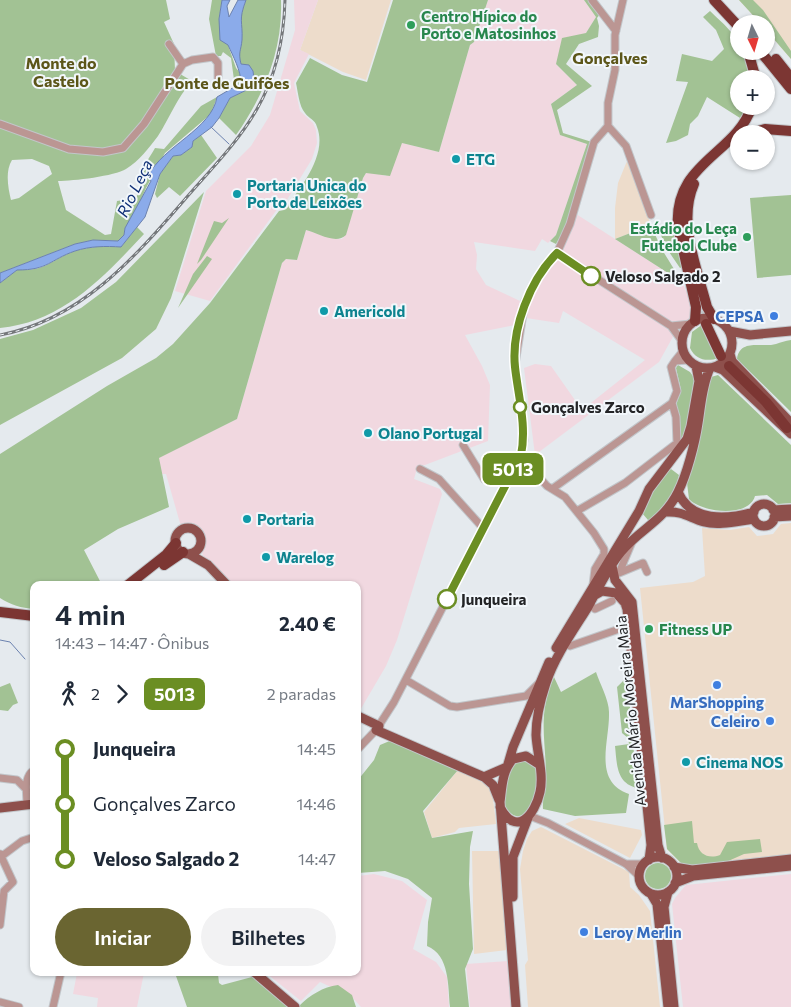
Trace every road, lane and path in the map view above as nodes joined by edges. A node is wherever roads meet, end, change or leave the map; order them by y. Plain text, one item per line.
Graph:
1 (592, 0) edge
2 (623, 0) edge
3 (714, 0) edge
4 (723, 0) edge
5 (737, 15) edge
6 (730, 17) edge
7 (616, 31) junction
8 (169, 44) dead end
9 (775, 59) edge
10 (767, 60) edge
11 (183, 64) junction
12 (218, 78) dead end
13 (791, 78) edge
14 (791, 89) edge
15 (748, 115) edge
16 (0, 124) edge
17 (608, 126) junction
18 (775, 130) edge
19 (791, 132) edge
20 (730, 147) edge
21 (685, 190) junction
22 (651, 215) dead end
23 (557, 253) junction
24 (703, 311) tunnel mouth
25 (710, 322) junction
26 (693, 323) junction
27 (671, 326) junction
28 (729, 331) junction
29 (791, 331) edge
30 (750, 335) junction
31 (682, 341) junction
32 (728, 352) junction
33 (689, 359) junction
34 (729, 366) dead end
35 (713, 368) junction
36 (672, 403) junction
37 (790, 428) edge
38 (463, 445) dead end
39 (518, 461) junction
40 (663, 468) junction
41 (420, 469) dead end
42 (683, 477) junction
43 (552, 489) junction
44 (678, 492) junction
45 (791, 509) edge
46 (577, 511) junction
47 (639, 511) junction
48 (667, 512) junction
49 (774, 514) junction
50 (754, 516) junction
51 (791, 516) edge
52 (654, 524) junction
53 (483, 528) junction
54 (176, 543) junction
55 (200, 545) junction
56 (186, 553) junction
57 (623, 556) junction
58 (208, 564) junction
59 (612, 566) junction
60 (647, 572) dead end
61 (133, 581) edge
62 (144, 581) edge
63 (223, 581) edge
64 (594, 590) junction
65 (612, 601) dead end
66 (589, 604) junction
67 (0, 612) edge
68 (30, 616) edge
69 (0, 619) edge
70 (30, 623) edge
71 (628, 626) junction
72 (572, 634) junction
73 (584, 641) junction
74 (570, 646) dead end
75 (406, 680) junction
76 (539, 684) junction
77 (526, 696) junction
78 (530, 707) junction
79 (361, 719) edge
80 (375, 730) junction
81 (361, 746) edge
82 (540, 765) junction
83 (508, 766) junction
84 (30, 773) edge
85 (484, 776) junction
86 (0, 778) edge
87 (26, 790) junction
88 (30, 804) edge
89 (500, 805) junction
90 (536, 807) junction
91 (0, 808) edge
92 (529, 817) junction
93 (542, 820) junction
94 (30, 838) edge
95 (1, 855) edge
96 (662, 858) junction
97 (791, 860) edge
98 (647, 862) junction
99 (626, 864) junction
100 (791, 866) edge
101 (674, 867) junction
102 (639, 876) junction
103 (675, 883) junction
104 (668, 892) junction
105 (651, 894) junction
106 (0, 925) edge
107 (60, 976) edge
108 (259, 976) edge
109 (0, 1002) edge
110 (19, 1007) edge
111 (53, 1007) edge
112 (295, 1007) edge
113 (516, 1007) edge
114 (522, 1007) edge
115 (668, 1007) edge
116 (674, 1007) edge

1 - 7 street
2 - 7 street
3 - 6 highway
4 - 5 highway
7 - 17 street
8 - 11 street
9 - 13 highway
10 - 14 highway
11 - 12 street
11 - 16 street
15 - 21 highway
17 - 22 street
17 - 23 street
18 - 19 highway
20 - 25 highway
21 - 24 highway
21 - 26 highway
23 - 27 street
23 - 39 street
25 - 26 main road
25 - 28 main road
25 - 32 highway
26 - 27 street
26 - 31 main road
27 - 31 street
28 - 30 main road
28 - 32 main road
29 - 30 main road
30 - 32 main road
31 - 33 main road
32 - 35 main road
32 - 37 main road
33 - 35 main road
33 - 36 street
33 - 40 main road
34 - 37 highway
35 - 37 main road
35 - 42 main road
36 - 43 street
36 - 46 street
38 - 39 street
39 - 43 street
39 - 53 street
40 - 42 main road
40 - 47 main road
41 - 53 street
42 - 44 main road
43 - 46 street
44 - 48 main road
44 - 50 main road
45 - 49 main road
46 - 64 street
47 - 52 main road
47 - 64 main road
48 - 50 main road
48 - 52 main road
49 - 50 main road
49 - 50 main road
49 - 51 main road
52 - 57 main road
53 - 75 street
54 - 55 main road
54 - 56 main road
54 - 61 highway
55 - 56 main road
55 - 58 main road
56 - 58 main road
56 - 62 highway
57 - 59 main road
57 - 60 street
58 - 63 main road
59 - 64 main road
59 - 96 main road, Avenida Mário Moreira Maia
64 - 66 main road
64 - 71 main road, Avenida Mário Moreira Maia
64 - 76 main road
65 - 66 street
66 - 72 main road
67 - 68 highway
69 - 70 highway
71 - 73 street
71 - 98 main road, Avenida Mário Moreira Maia
72 - 73 street
72 - 82 main road
73 - 74 street
75 - 77 street
75 - 80 street
76 - 77 street
76 - 78 main road
77 - 78 street
78 - 83 main road
79 - 80 main road
80 - 81 street
80 - 85 main road
82 - 83 main road
82 - 90 main road
83 - 85 main road
83 - 89 main road
84 - 87 street
85 - 89 main road
86 - 87 street
87 - 88 street
88 - 91 main road
89 - 92 main road
89 - 113 main road
90 - 92 main road
90 - 93 street
92 - 93 street
92 - 114 main road
93 - 99 street
94 - 95 street
95 - 106 street
96 - 98 main road
96 - 101 main road
97 - 101 main road
98 - 99 street
98 - 102 main road
99 - 102 street
100 - 103 main road
101 - 103 main road
102 - 105 main road
103 - 104 main road
104 - 105 main road
104 - 116 main road
105 - 115 main road
107 - 111 street
108 - 112 main road
109 - 110 street

